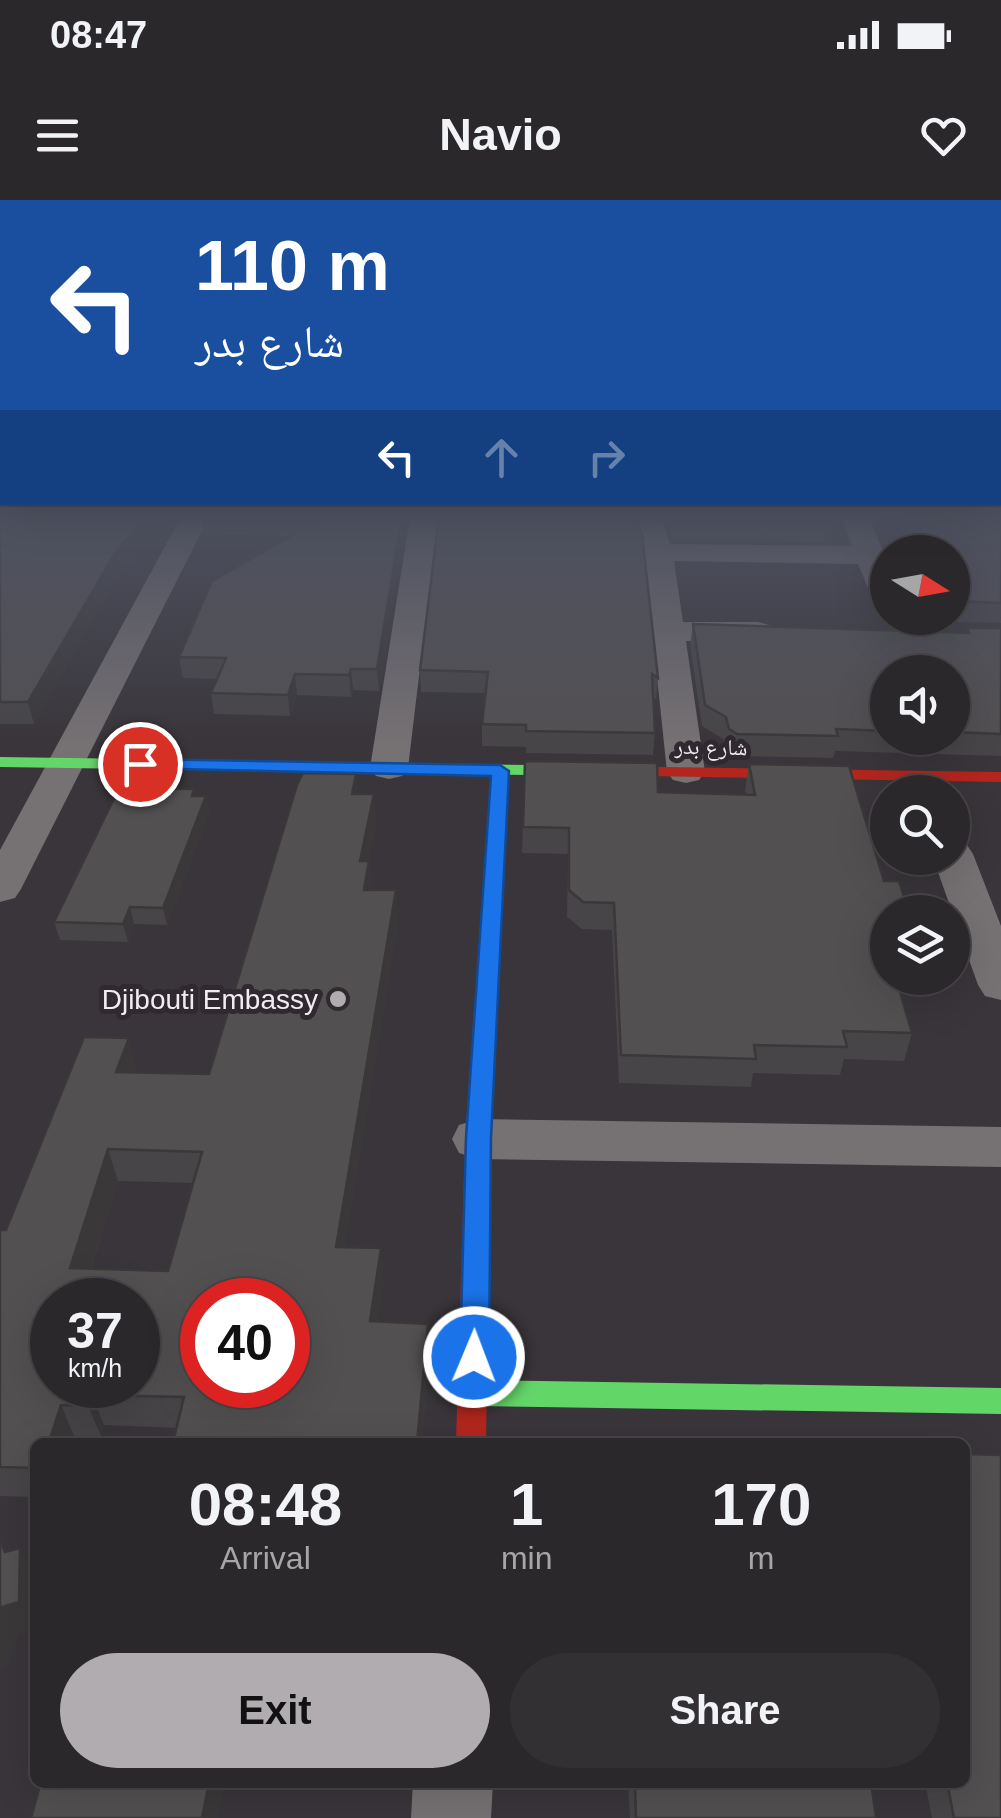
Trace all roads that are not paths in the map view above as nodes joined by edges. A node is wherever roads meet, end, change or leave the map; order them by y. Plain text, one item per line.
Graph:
1 (156, 593) edge
2 (413, 593) edge
3 (663, 593) edge
4 (668, 631) junction
5 (782, 632) edge
6 (0, 762) edge
7 (68, 764) junction
8 (389, 768) junction
9 (500, 771) junction
10 (686, 772) junction
11 (1001, 777) edge
12 (970, 780) edge
13 (870, 781) edge
14 (960, 875) edge
15 (0, 889) edge
16 (1001, 986) edge
17 (478, 1138) junction
18 (1001, 1147) edge
19 (474, 1393) junction
20 (1001, 1401) edge
21 (471, 1438) edge
22 (453, 1788) edge
23 (451, 1818) edge

1 - 7 street
2 - 8 street
3 - 4 street
4 - 5 street
4 - 10 street
6 - 7 street, شارع بدر
7 - 8 street, شارع بدر
7 - 15 street
8 - 9 street, شارع بدر
9 - 10 street, شارع بدر
9 - 17 street
10 - 13 street, شارع بدر
11 - 12 street, شارع بدر
14 - 16 street
17 - 18 street
17 - 19 street
19 - 20 street
19 - 21 street
22 - 23 street

